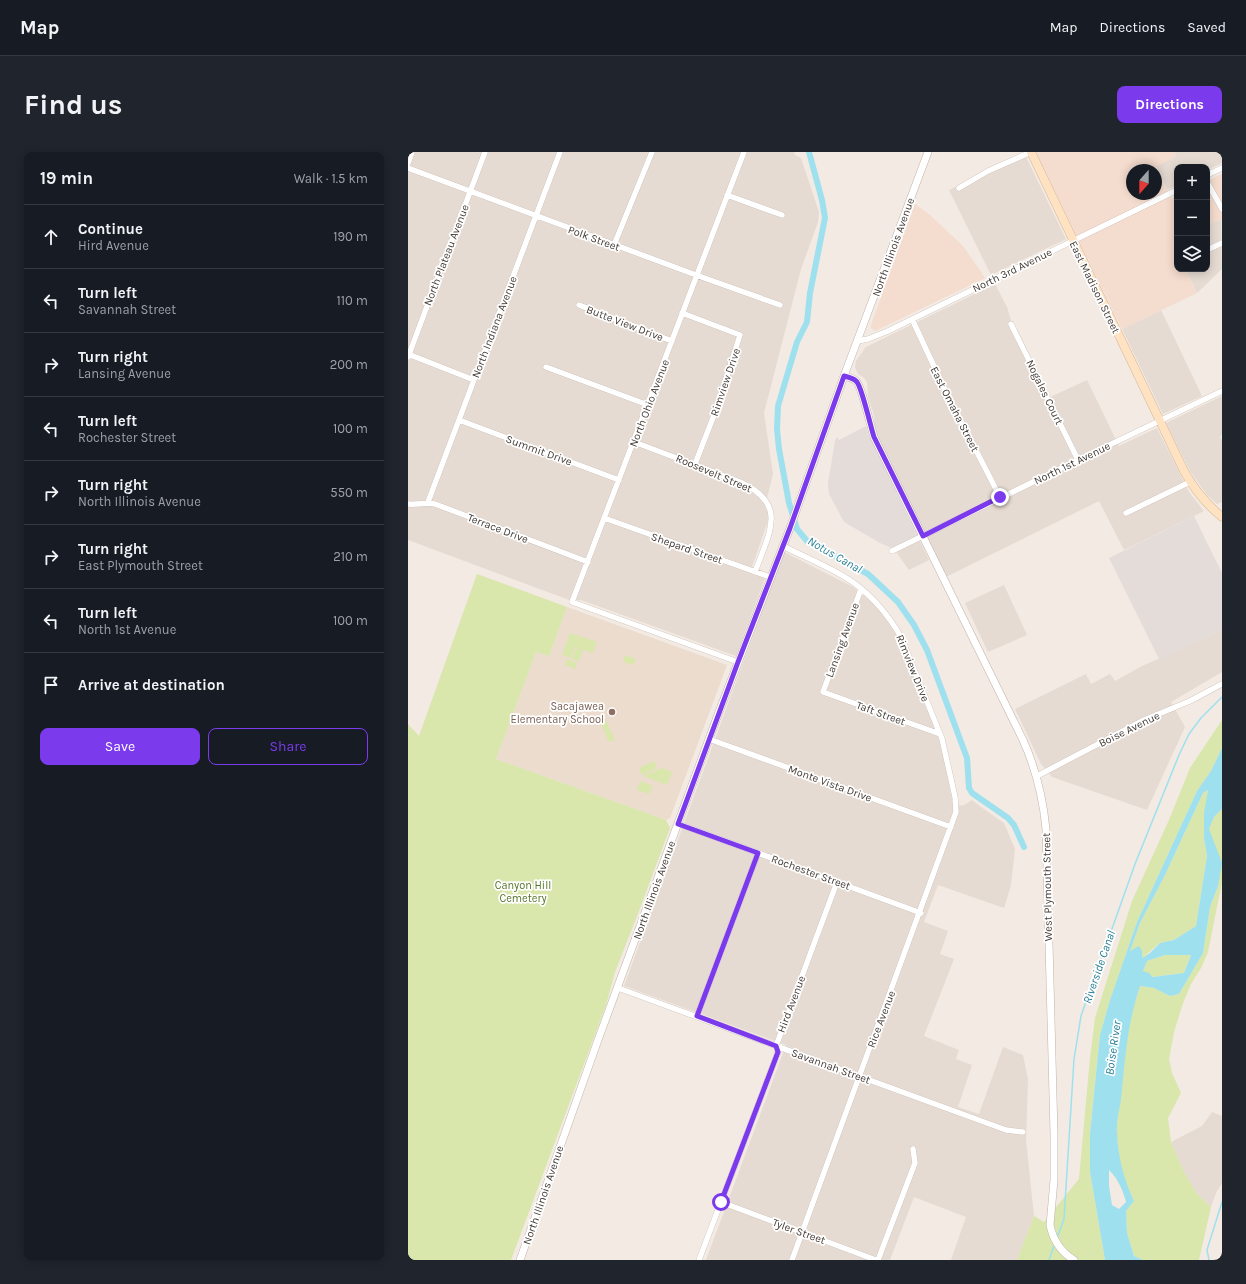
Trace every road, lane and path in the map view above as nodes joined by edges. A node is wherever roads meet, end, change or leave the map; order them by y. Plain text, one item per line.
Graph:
1 (412, 152) edge
2 (485, 152) edge
3 (560, 152) edge
4 (652, 152) edge
5 (744, 152) edge
6 (928, 152) edge
7 (1031, 152) edge
8 (408, 163) edge
9 (408, 168) edge
10 (1222, 168) edge
11 (1210, 174) edge
12 (1210, 187) edge
13 (958, 188) dead end
14 (470, 191) junction
15 (1174, 191) edge
16 (727, 195) junction
17 (1222, 209) edge
18 (782, 215) dead end
19 (536, 216) junction
20 (1073, 241) junction
21 (1222, 243) edge
22 (614, 245) junction
23 (1210, 249) edge
24 (696, 275) junction
25 (579, 305) dead end
26 (780, 305) dead end
27 (682, 313) junction
28 (912, 319) junction
29 (1012, 324) dead end
30 (672, 341) junction
31 (858, 341) junction
32 (408, 355) edge
33 (546, 367) dead end
34 (844, 376) junction
35 (474, 380) junction
36 (1222, 391) edge
37 (648, 405) junction
38 (459, 420) junction
39 (1160, 421) junction
40 (634, 442) junction
41 (1078, 460) junction
42 (695, 464) junction
43 (619, 480) junction
44 (1190, 482) junction
45 (1000, 497) junction
46 (428, 502) junction
47 (408, 504) edge
48 (1126, 513) dead end
49 (1222, 517) edge
50 (604, 518) junction
51 (923, 536) junction
52 (783, 546) junction
53 (892, 551) dead end
54 (588, 562) junction
55 (755, 572) junction
56 (770, 577) junction
57 (861, 588) junction
58 (738, 662) junction
59 (1222, 684) edge
60 (823, 692) joint
61 (940, 734) junction
62 (709, 739) junction
63 (950, 776) joint
64 (1037, 776) junction
65 (678, 824) junction
66 (952, 827) junction
67 (758, 853) junction
68 (837, 882) junction
69 (920, 913) junction
70 (618, 988) junction
71 (697, 1016) junction
72 (776, 1046) junction
73 (859, 1076) junction
74 (1023, 1132) dead end
75 (913, 1149) dead end
76 (721, 1202) junction
77 (802, 1232) junction
78 (1071, 1259) edge
79 (520, 1260) edge
80 (700, 1260) edge
81 (792, 1260) edge
82 (877, 1260) edge

1 - 8 street
2 - 14 street, North Plateau Avenue
3 - 19 street, North Indiana Avenue
4 - 22 street
5 - 16 street, North Ohio Avenue
6 - 31 street, North Illinois Avenue
7 - 13 street
7 - 20 main road, East Madison Street
9 - 14 street, Polk Street
10 - 11 street
12 - 17 street
14 - 19 street, Polk Street
14 - 32 street, North Plateau Avenue
15 - 20 street, North 3rd Avenue
16 - 18 street
16 - 24 street, North Ohio Avenue
19 - 22 street, Polk Street
19 - 35 street, North Indiana Avenue
20 - 28 street, North 3rd Avenue
20 - 39 main road, East Madison Street
21 - 23 street
22 - 24 street, Polk Street
24 - 26 street, Polk Street
24 - 27 street, North Ohio Avenue
25 - 30 street, Butte View Drive
27 - 30 street, North Ohio Avenue
27 - 42 street, Rimview Drive
28 - 31 street
28 - 45 street, East Omaha Street
29 - 41 street, Nogales Court
30 - 37 street, North Ohio Avenue
31 - 34 street, North Illinois Avenue
32 - 35 street
33 - 37 street
34 - 51 street, West Plymouth Street
34 - 52 street, North Illinois Avenue
35 - 38 street, North Indiana Avenue
36 - 39 street, North 1st Avenue
37 - 40 street, North Ohio Avenue
38 - 43 street, Summit Drive
38 - 46 street, North Indiana Avenue
39 - 41 street, North 1st Avenue
39 - 44 main road, East Madison Street
40 - 42 street, Roosevelt Street
40 - 43 street, North Ohio Avenue
41 - 45 street, North 1st Avenue
42 - 55 street, Roosevelt Street
43 - 50 street, North Ohio Avenue
44 - 48 street
44 - 49 main road, East Madison Street
45 - 51 street, North 1st Avenue
46 - 47 street, Terrace Drive
46 - 54 street, Terrace Drive
50 - 54 street, North Ohio Avenue
50 - 55 street, Shepard Street
51 - 53 street, North 1st Avenue
51 - 64 street, West Plymouth Street
52 - 56 street, North Illinois Avenue
52 - 57 street, Rimview Drive
54 - 58 street, North Ohio Avenue
55 - 56 street, Shepard Street
56 - 58 street, North Illinois Avenue
57 - 60 street, Lansing Avenue
57 - 61 street, Rimview Drive
58 - 62 street, North Illinois Avenue
59 - 64 street, Boise Avenue
60 - 61 street, Taft Street
61 - 63 street, Rimview Drive
62 - 65 street, North Illinois Avenue
62 - 66 street, Monte Vista Drive
63 - 66 street, Rice Avenue
64 - 78 street, West Plymouth Street
65 - 67 street, Rochester Street
65 - 70 street, North Illinois Avenue
66 - 69 street, Rice Avenue
67 - 68 street, Rochester Street
67 - 71 street
68 - 69 street, Rochester Street
68 - 72 street, Hird Avenue
69 - 73 street, Rice Avenue
70 - 71 street, Savannah Street
70 - 79 street, North Illinois Avenue
71 - 72 street, Savannah Street
72 - 73 street, Savannah Street
72 - 76 street, Hird Avenue
73 - 74 street, Savannah Street
73 - 77 street, Rice Avenue
75 - 82 street
76 - 77 street, Tyler Street
76 - 80 street, Hird Avenue
77 - 81 street, Rice Avenue
77 - 82 street, Tyler Street

